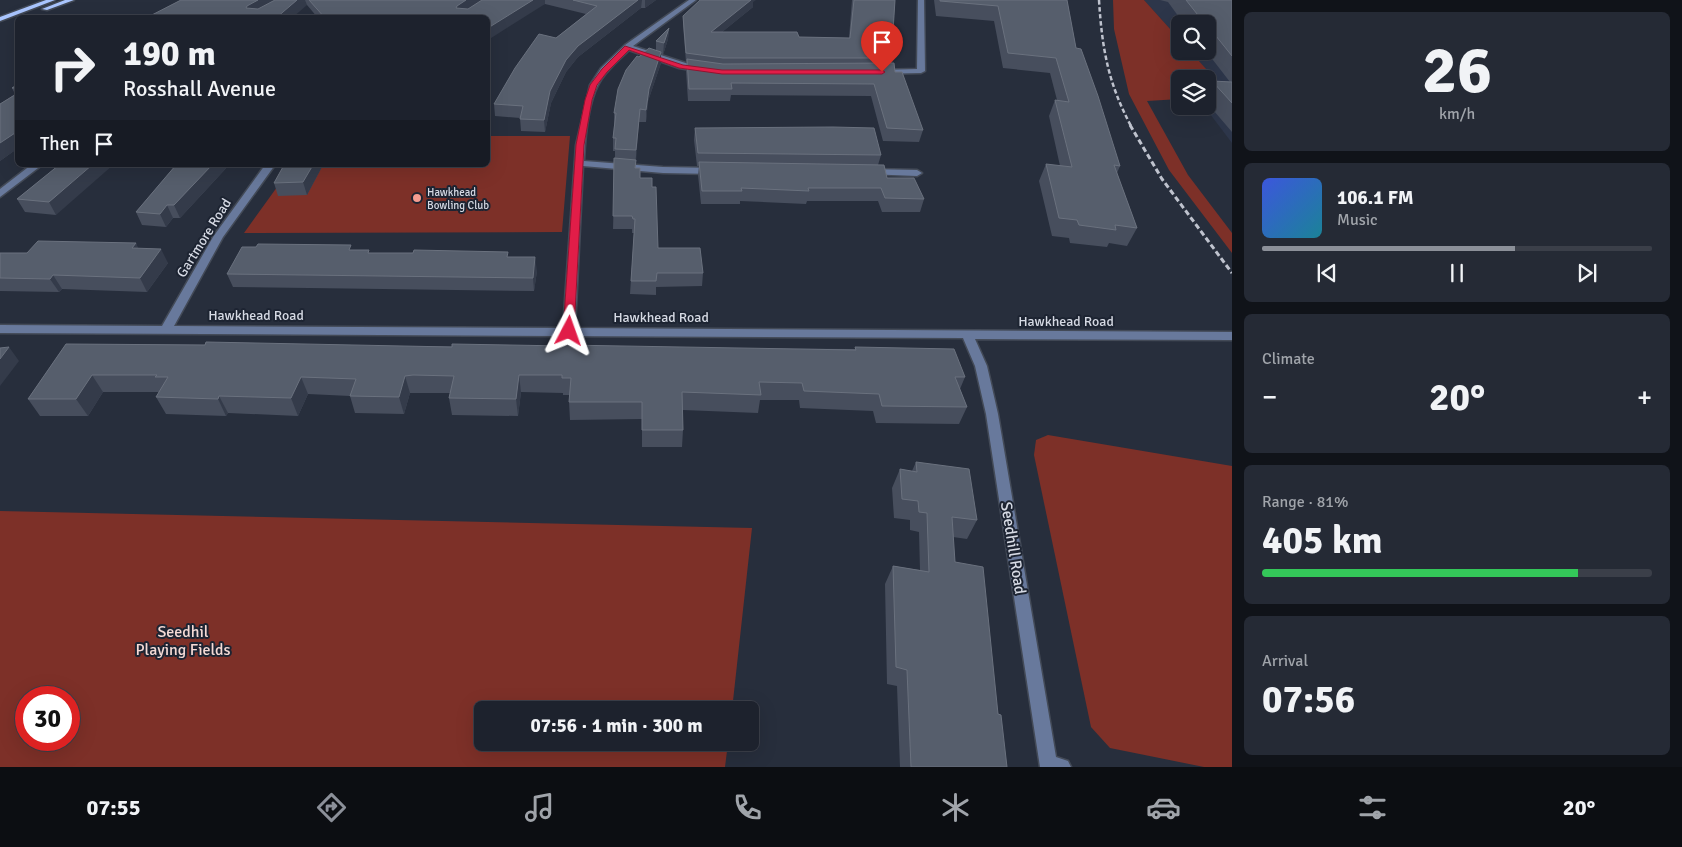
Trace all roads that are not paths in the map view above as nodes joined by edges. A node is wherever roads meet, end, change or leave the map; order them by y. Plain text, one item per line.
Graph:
1 (52, 0) edge
2 (71, 0) edge
3 (693, 0) edge
4 (921, 0) edge
5 (32, 15) edge
6 (0, 19) edge
7 (15, 21) edge
8 (0, 27) edge
9 (628, 47) junction
10 (713, 71) edge
11 (872, 72) edge
12 (579, 163) junction
13 (34, 167) edge
14 (269, 167) edge
15 (721, 171) edge
16 (858, 172) edge
17 (917, 173) dead end
18 (0, 194) edge
19 (0, 329) edge
20 (166, 329) junction
21 (569, 331) junction
22 (968, 334) junction
23 (1232, 336) edge
24 (1053, 766) edge

1 - 6 main road
2 - 5 main road
3 - 9 street
4 - 11 street
7 - 8 main road
9 - 10 street
9 - 12 street
12 - 15 street
12 - 21 street
13 - 18 street
14 - 20 street, Gartmore Road
16 - 17 street
19 - 20 street, Hawkhead Road
20 - 21 street, Hawkhead Road
21 - 22 street, Hawkhead Road
22 - 23 street, Hawkhead Road
22 - 24 street, Seedhill Road

